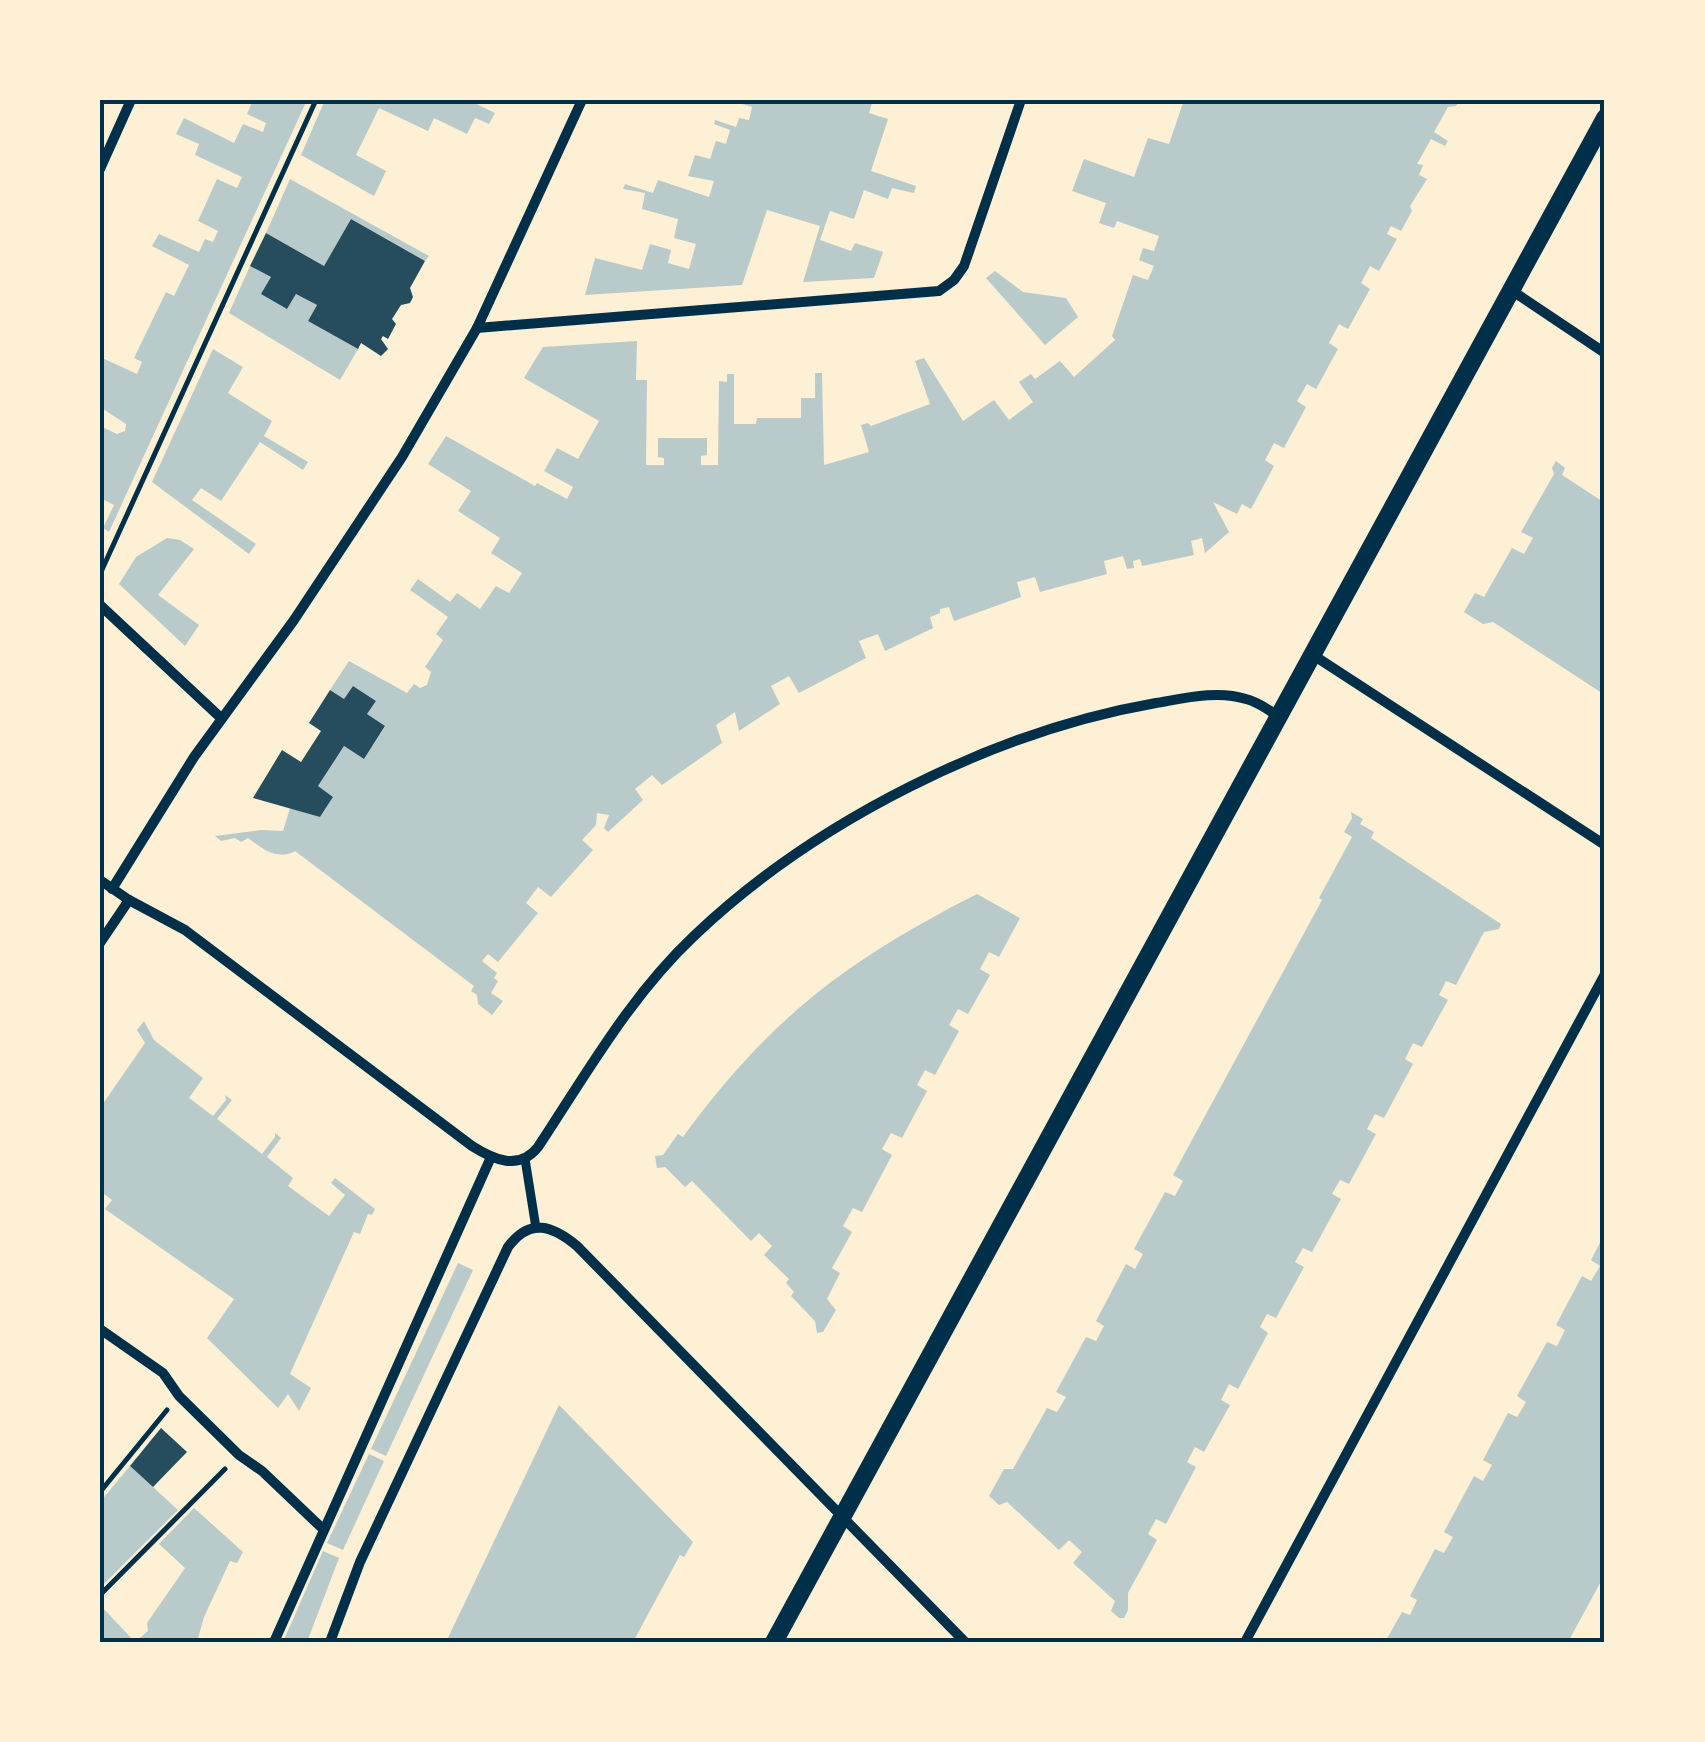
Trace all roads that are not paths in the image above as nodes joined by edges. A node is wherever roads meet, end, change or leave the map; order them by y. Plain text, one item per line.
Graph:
1 (131, 100) edge
2 (582, 100) edge
3 (1021, 100) edge
4 (1605, 118) edge
5 (100, 169) edge
6 (1511, 290) junction
7 (478, 328) junction
8 (1605, 353) edge
9 (100, 605) edge
10 (1313, 655) junction
11 (1280, 716) junction
12 (222, 718) junction
13 (1605, 845) edge
14 (100, 880) edge
15 (112, 889) junction
16 (129, 900) junction
17 (100, 943) edge
18 (1605, 974) edge
19 (491, 1157) junction
20 (528, 1157) junction
21 (536, 1228) junction
22 (100, 1329) edge
23 (844, 1515) junction
24 (323, 1529) junction
25 (274, 1642) edge
26 (330, 1642) edge
27 (774, 1642) edge
28 (965, 1642) edge
29 (1245, 1642) edge

1 - 5 street
2 - 7 street
3 - 7 street
4 - 6 street
6 - 8 street
6 - 10 street
7 - 12 street
9 - 12 street
10 - 11 street
10 - 13 street
11 - 20 street
11 - 23 street
12 - 15 street
14 - 15 street
15 - 16 street
16 - 17 street
16 - 19 street
18 - 29 street
19 - 20 street
19 - 24 street
20 - 21 street
21 - 23 street
21 - 26 street
22 - 24 street
23 - 27 street
23 - 28 street
24 - 25 street

